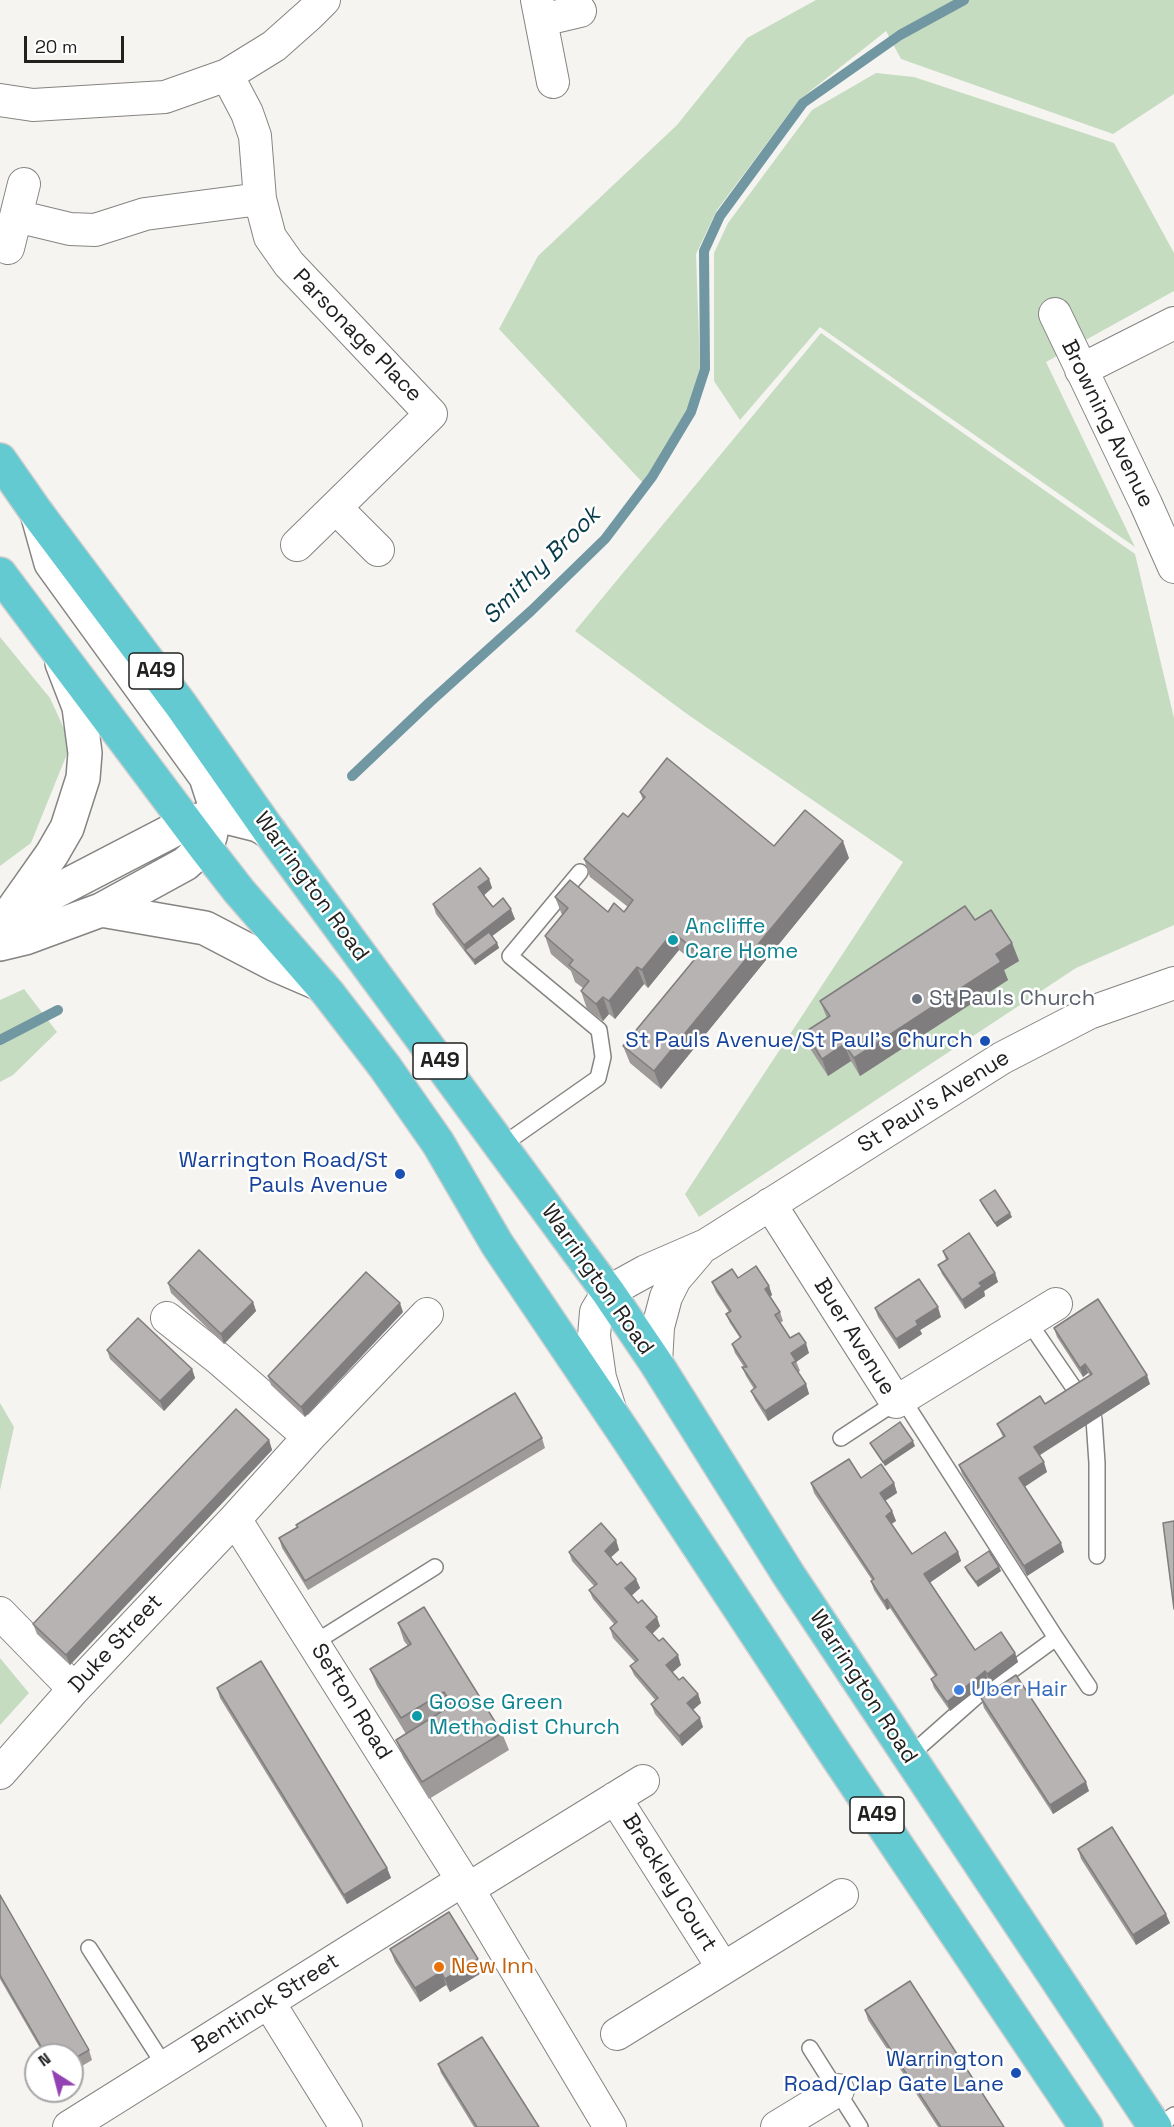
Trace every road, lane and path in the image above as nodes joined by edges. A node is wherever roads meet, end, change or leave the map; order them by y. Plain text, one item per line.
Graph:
1 (324, 0) edge
2 (539, 10) edge
3 (580, 11) dead end
4 (227, 75) junction
5 (554, 82) dead end
6 (0, 100) edge
7 (33, 105) junction
8 (0, 125) edge
9 (24, 184) dead end
10 (260, 200) junction
11 (16, 216) junction
12 (8, 248) dead end
13 (1055, 314) dead end
14 (1174, 323) edge
15 (1081, 370) junction
16 (0, 460) edge
17 (336, 508) junction
18 (37, 513) junction
19 (297, 545) dead end
20 (378, 550) dead end
21 (1174, 567) edge
22 (0, 574) edge
23 (59, 654) junction
24 (202, 829) junction
25 (270, 832) junction
26 (580, 872) dead end
27 (101, 910) junction
28 (3, 928) edge
29 (1174, 983) edge
30 (320, 984) junction
31 (501, 1146) junction
32 (770, 1204) junction
33 (706, 1245) junction
34 (608, 1292) junction
35 (1056, 1304) dead end
36 (427, 1314) dead end
37 (167, 1318) dead end
38 (1028, 1321) junction
39 (656, 1363) junction
40 (1078, 1394) edge
41 (899, 1400) junction
42 (612, 1415) junction
43 (1094, 1419) edge
44 (309, 1437) junction
45 (841, 1438) dead end
46 (235, 1519) junction
47 (1097, 1556) dead end
48 (435, 1567) dead end
49 (0, 1613) edge
50 (1056, 1638) junction
51 (315, 1642) junction
52 (1089, 1687) dead end
53 (74, 1689) junction
54 (908, 1757) junction
55 (0, 1773) edge
56 (643, 1781) dead end
57 (615, 1798) junction
58 (466, 1885) junction
59 (842, 1895) dead end
60 (89, 1948) dead end
61 (723, 1968) junction
62 (269, 2003) junction
63 (617, 2034) dead end
64 (810, 2048) dead end
65 (166, 2068) junction
66 (838, 2090) junction
67 (1174, 2115) edge
68 (69, 2127) edge
69 (345, 2127) edge
70 (610, 2127) edge
71 (777, 2127) edge
72 (860, 2127) edge
73 (1086, 2127) edge
74 (1156, 2127) edge

1 - 4 street
2 - 3 street
2 - 5 street
4 - 7 street
4 - 10 street, Parsonage Place
6 - 7 street
7 - 8 street
9 - 11 street
10 - 11 street
10 - 17 street, Parsonage Place
11 - 12 street
13 - 15 street, Browning Avenue
14 - 15 street
15 - 21 street, Browning Avenue
16 - 18 highway, Warrington Road / A49
17 - 19 street, Parsonage Place
17 - 20 street
18 - 24 street
18 - 25 highway, Warrington Road / A49
22 - 23 highway, A49
23 - 24 highway, A49
23 - 28 street
24 - 25 street
24 - 27 street
24 - 28 street
24 - 30 highway, A49
25 - 31 highway, Warrington Road / A49
26 - 31 lane
27 - 28 street
27 - 30 street
29 - 32 street, St Paul's Avenue
30 - 42 highway, A49
31 - 34 highway, Warrington Road / A49
32 - 33 street, St Paul's Avenue
32 - 41 street, Buer Avenue
33 - 34 street, St Paul's Avenue
33 - 39 street, St Paul's Avenue
34 - 39 highway, Warrington Road / A49
34 - 42 street
35 - 38 street, Buer Avenue
36 - 44 street
37 - 44 street
38 - 40 lane
38 - 41 street, Buer Avenue
39 - 54 highway, Warrington Road / A49
41 - 45 lane
41 - 50 lane
42 - 73 highway, A49
43 - 47 lane
44 - 46 street
46 - 51 street, Sefton Road
46 - 53 street, Duke Street
48 - 51 lane
49 - 53 street
50 - 52 lane
50 - 54 lane
51 - 58 street, Sefton Road
53 - 55 street, Duke Street
54 - 74 highway, Warrington Road / A49
56 - 57 street, Bentinck Street
57 - 58 street, Bentinck Street
57 - 61 street, Brackley Court
58 - 62 street, Bentinck Street
58 - 70 street, Sefton Road
59 - 61 street, Brackley Court
60 - 65 lane
61 - 63 street, Brackley Court
62 - 65 street, Bentinck Street
62 - 69 street
64 - 66 lane
65 - 68 street, Bentinck Street
66 - 71 street
66 - 72 lane
67 - 74 lane

